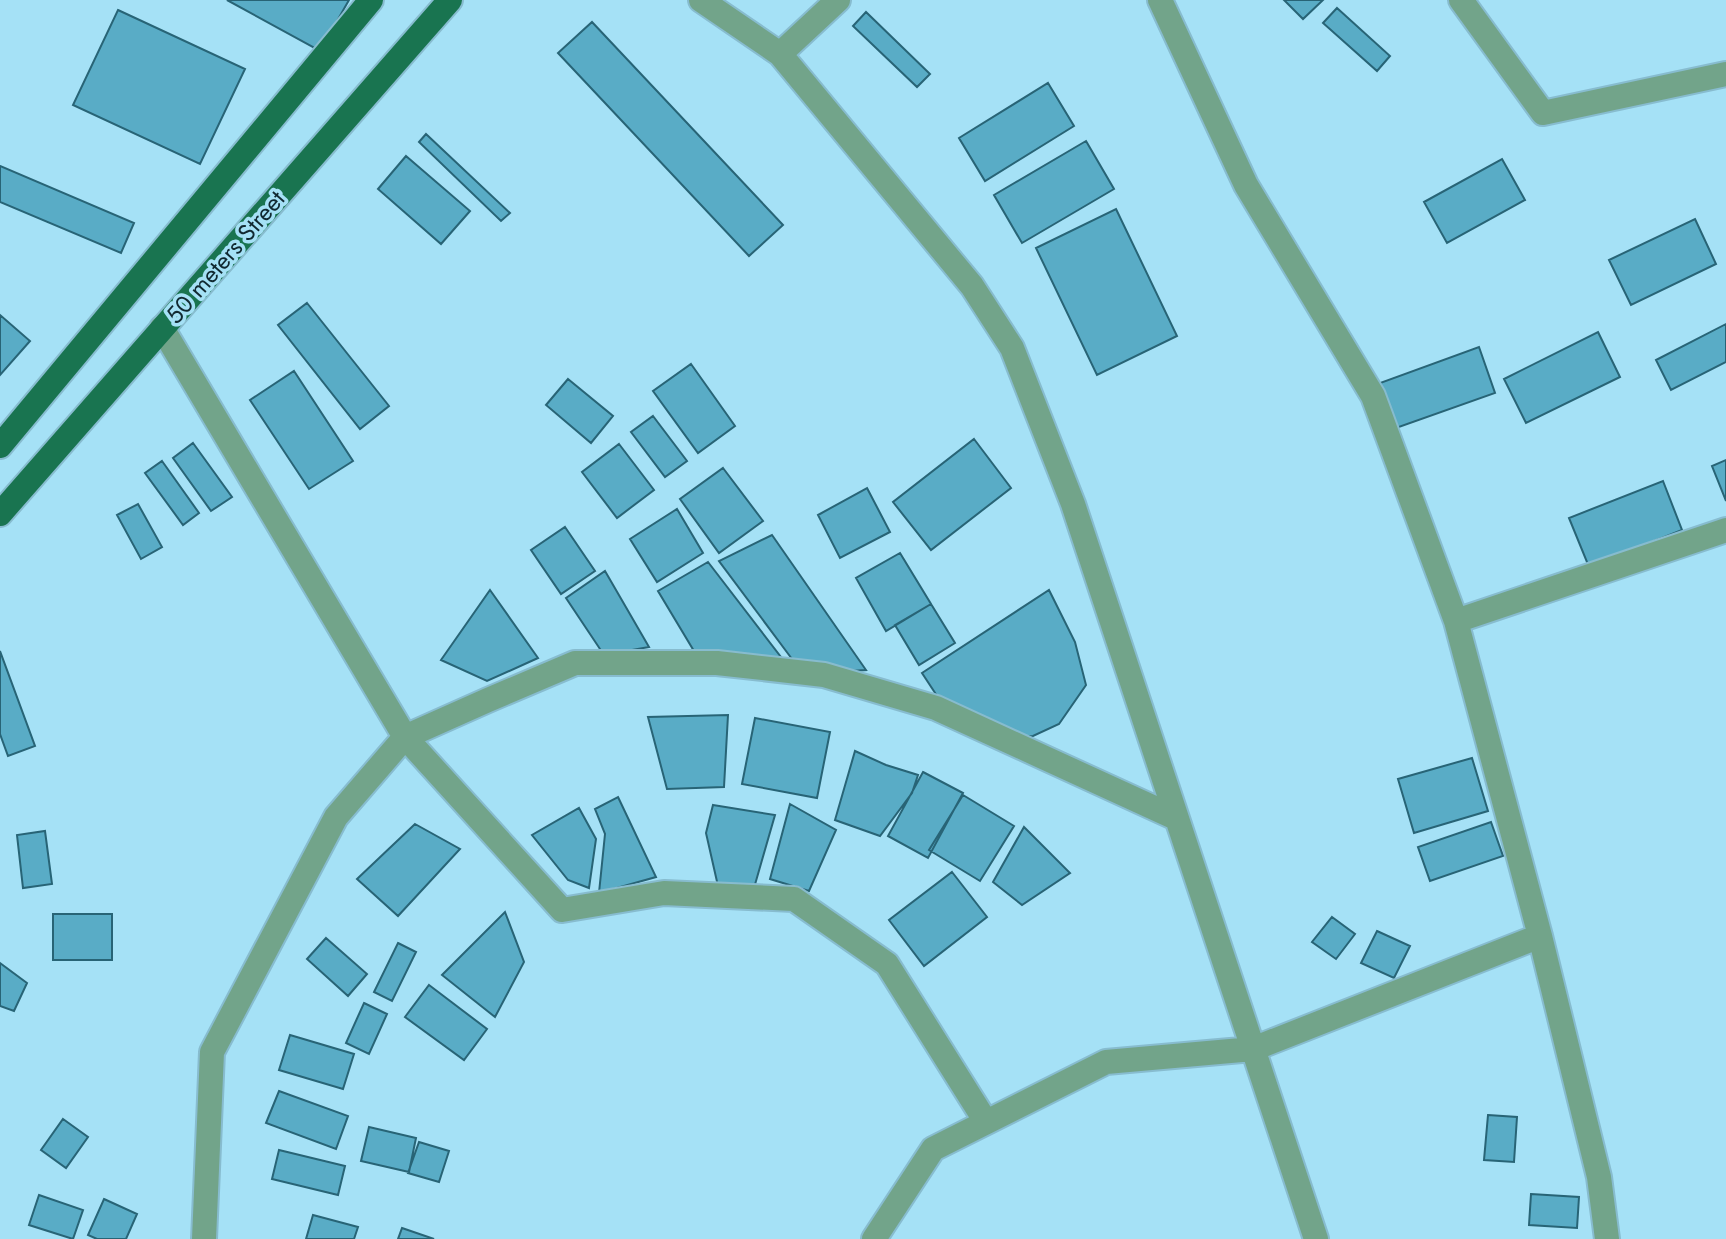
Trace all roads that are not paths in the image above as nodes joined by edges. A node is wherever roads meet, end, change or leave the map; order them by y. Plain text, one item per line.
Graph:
1 (371, 0) edge
2 (450, 0) edge
3 (701, 0) edge
4 (838, 0) edge
5 (1160, 0) edge
6 (1461, 0) edge
7 (780, 54) junction
8 (1726, 74) edge
9 (162, 328) junction
10 (0, 446) edge
11 (0, 514) edge
12 (1726, 530) edge
13 (1456, 621) junction
14 (405, 737) junction
15 (1176, 818) junction
16 (1540, 936) junction
17 (1253, 1049) junction
18 (986, 1122) junction
19 (204, 1239) edge
20 (874, 1239) edge
21 (1316, 1239) edge
22 (1607, 1239) edge

1 - 10 main road
2 - 9 main road, 50 meters Street
3 - 7 street
4 - 7 street
5 - 13 street
6 - 8 street
7 - 15 street
9 - 11 main road, 50 meters Street
9 - 14 street
12 - 13 street
13 - 16 street
14 - 15 street
14 - 18 street
14 - 19 street
15 - 17 street
16 - 17 street
16 - 22 street
17 - 18 street
17 - 21 street
18 - 20 street

